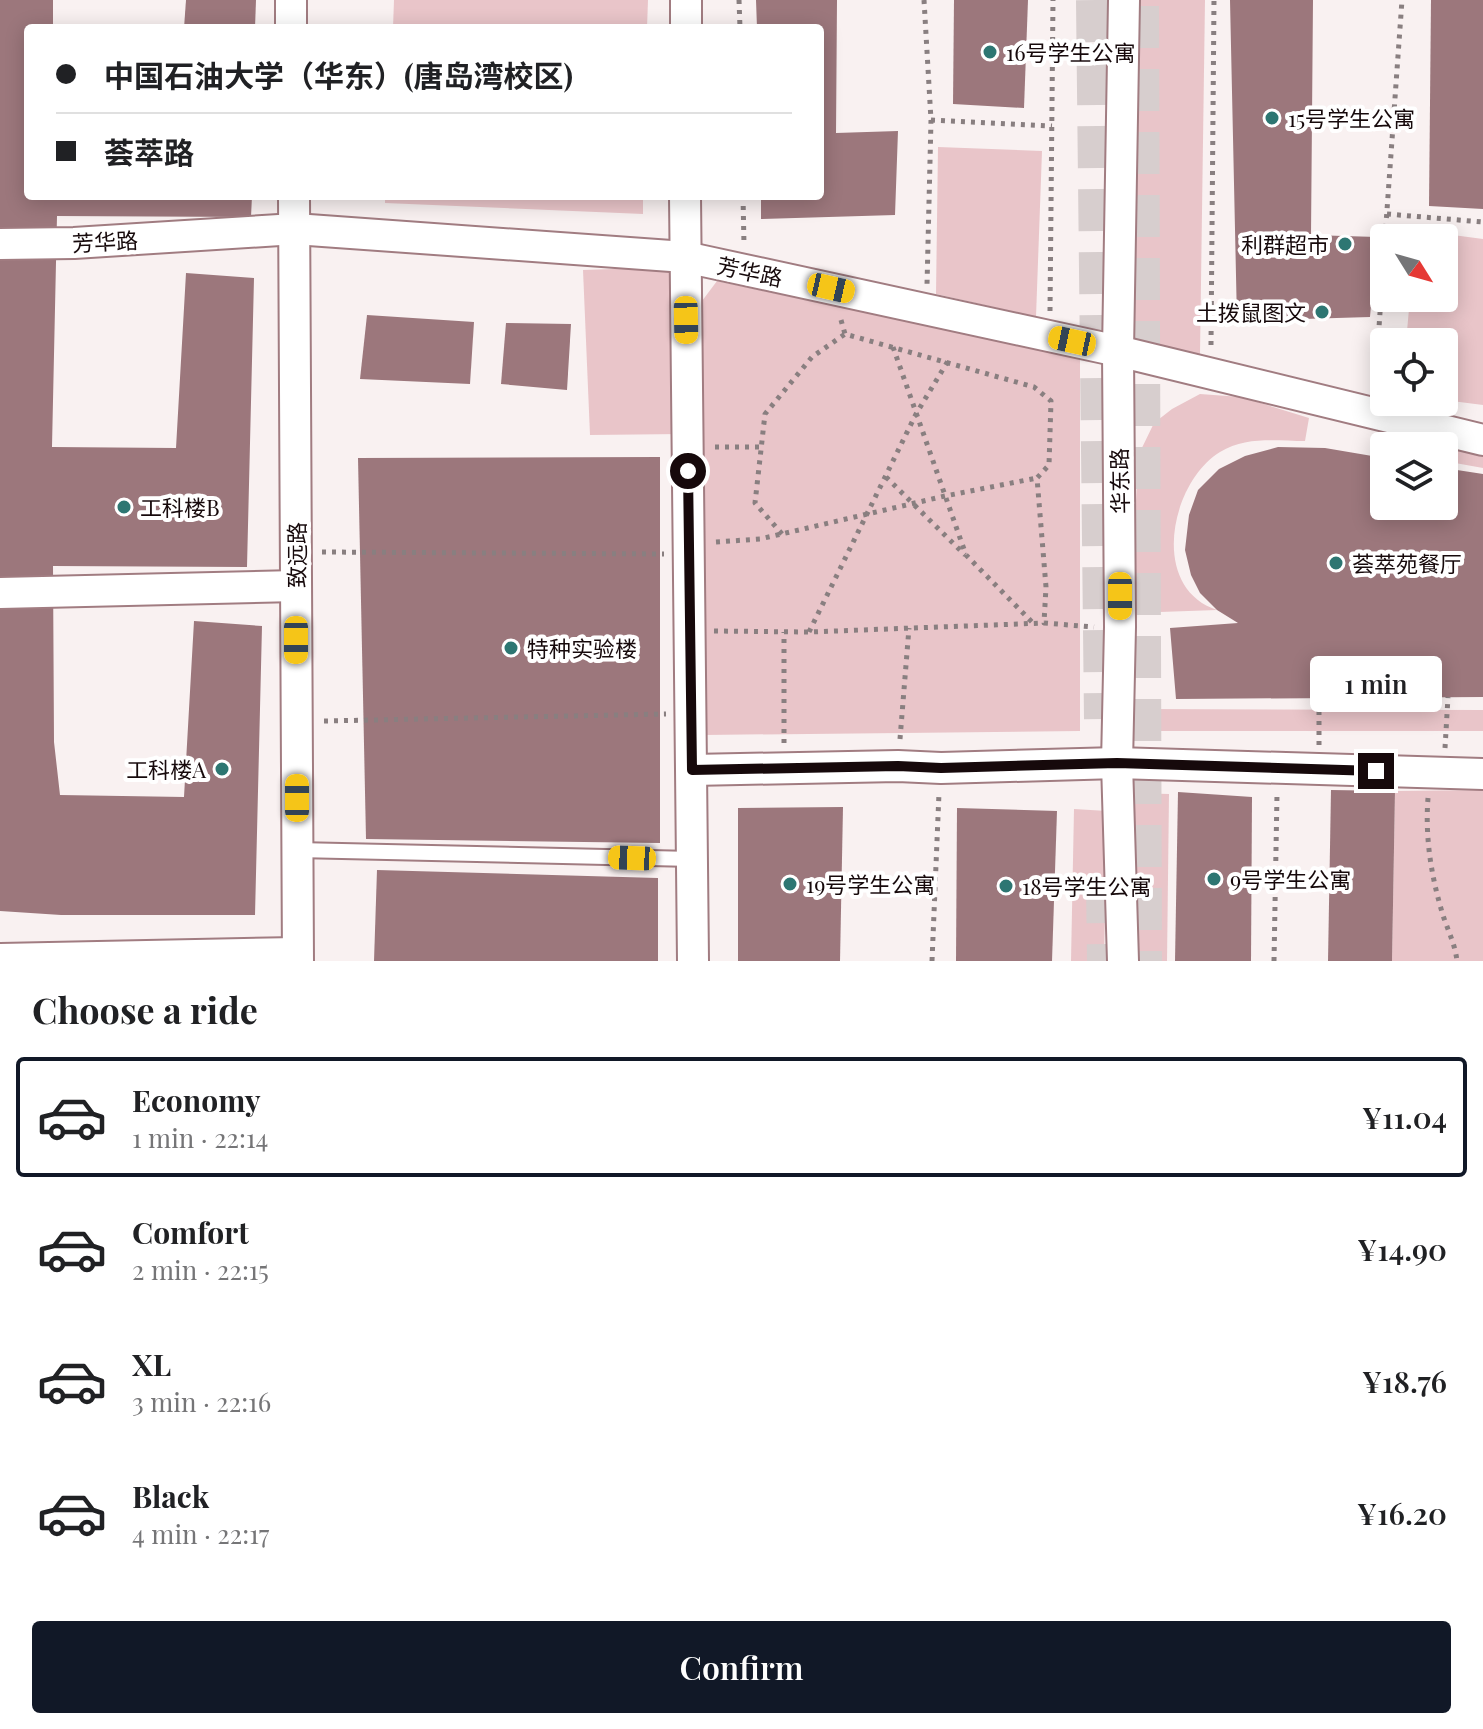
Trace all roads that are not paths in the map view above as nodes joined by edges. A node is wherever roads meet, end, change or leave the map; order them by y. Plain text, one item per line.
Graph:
1 (291, 0) edge
2 (686, 0) edge
3 (1124, 0) edge
4 (291, 24) edge
5 (686, 24) edge
6 (294, 200) edge
7 (685, 200) edge
8 (295, 229) junction
9 (0, 244) edge
10 (685, 257) junction
11 (1118, 351) junction
12 (1483, 440) edge
13 (296, 586) junction
14 (0, 593) edge
15 (1117, 763) junction
16 (692, 770) junction
17 (1483, 774) edge
18 (297, 850) junction
19 (693, 859) junction
20 (298, 957) edge
21 (0, 959) edge
22 (693, 961) edge
23 (1123, 961) edge

1 - 4 street
2 - 5 street
3 - 11 street, 华东路
6 - 8 street, 致远路
7 - 10 street
8 - 9 street, 芳华路
8 - 10 street, 芳华路
8 - 13 street, 致远路
10 - 11 street, 芳华路
10 - 16 street
11 - 12 street, 芳华路
11 - 15 street, 华东路
13 - 14 street
13 - 18 street, 致远路
15 - 16 street
15 - 17 street
15 - 23 street, 华东路
16 - 19 street
18 - 19 lane
18 - 20 street, 致远路
19 - 22 street
20 - 21 street

